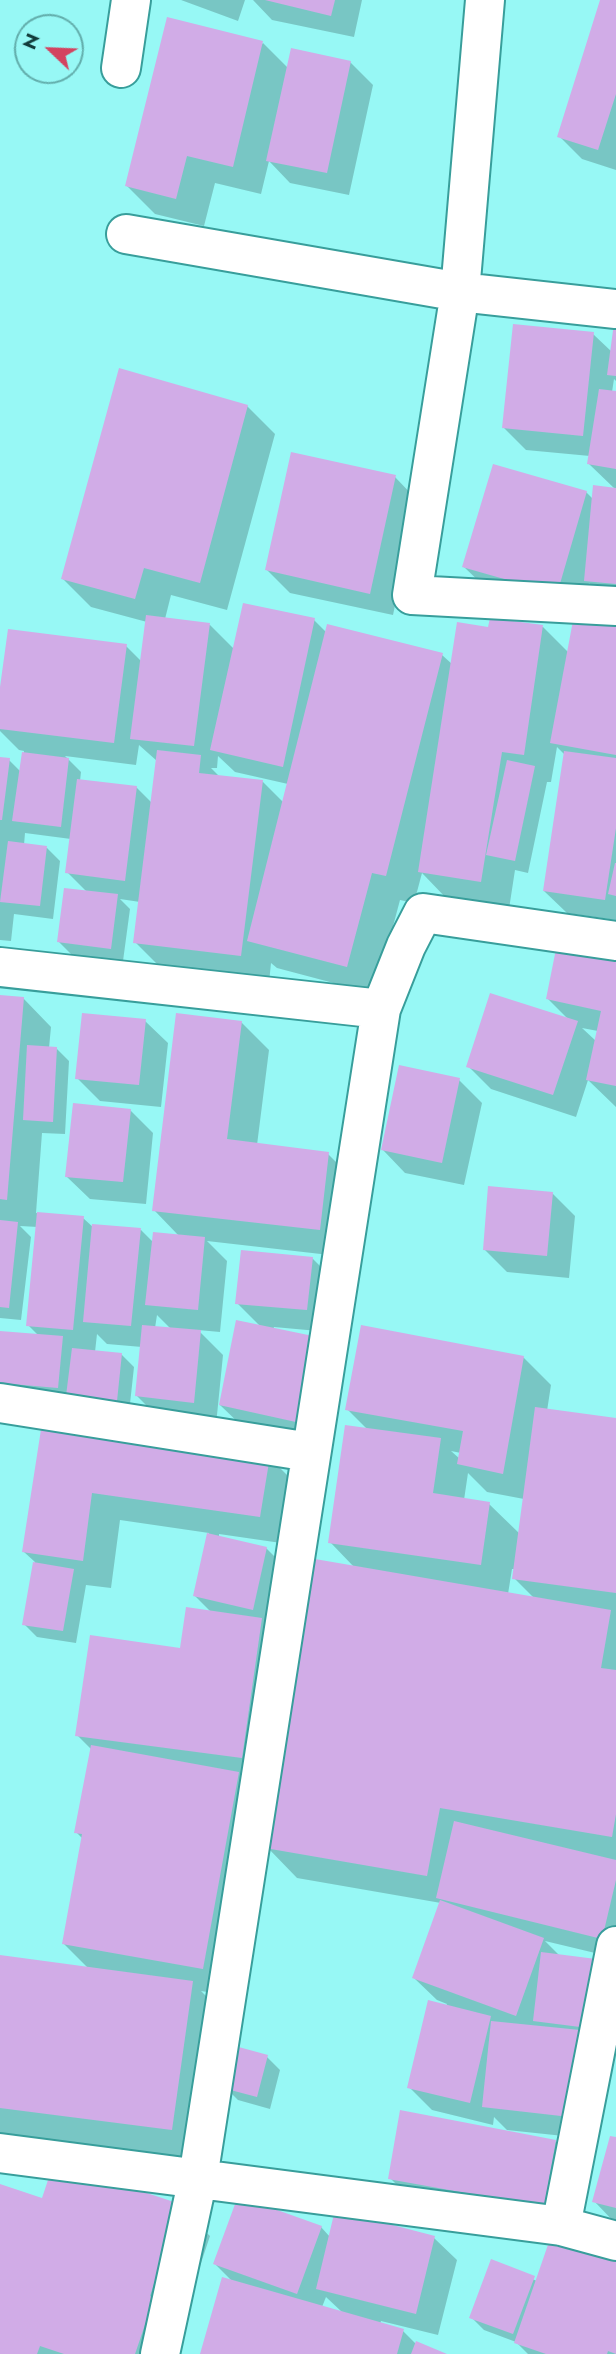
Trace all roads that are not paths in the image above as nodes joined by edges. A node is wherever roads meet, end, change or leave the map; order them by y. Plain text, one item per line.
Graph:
1 (131, 0) edge
2 (485, 0) edge
3 (121, 68) dead end
4 (126, 234) dead end
5 (460, 292) junction
6 (616, 309) edge
7 (616, 606) edge
8 (616, 942) edge
9 (0, 967) edge
10 (382, 1009) junction
11 (0, 1403) edge
12 (310, 1452) junction
13 (616, 1946) edge
14 (0, 2152) edge
15 (198, 2178) junction
16 (561, 2226) junction
17 (616, 2241) edge
18 (160, 2354) edge

1 - 3 street
2 - 5 street
4 - 5 street
5 - 6 street
5 - 7 street
8 - 10 street
9 - 10 street
10 - 12 street
11 - 12 street
12 - 15 street
13 - 16 street
14 - 15 street
15 - 16 street
15 - 18 street
16 - 17 street

